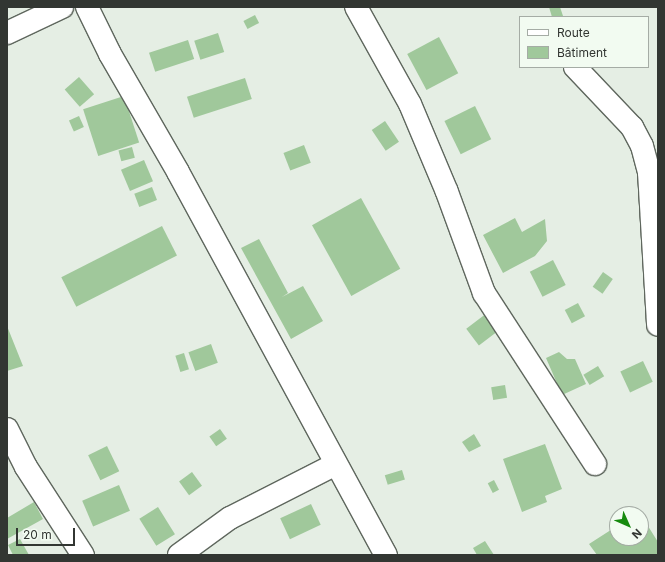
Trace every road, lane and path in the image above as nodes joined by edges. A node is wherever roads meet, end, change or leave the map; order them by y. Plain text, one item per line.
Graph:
1 (62, 7) edge
2 (87, 7) edge
3 (356, 7) edge
4 (7, 33) edge
5 (576, 68) edge
6 (658, 325) edge
7 (7, 430) edge
8 (336, 464) junction
9 (595, 464) dead end
10 (83, 555) edge
11 (179, 555) edge
12 (386, 555) edge

1 - 4 street
2 - 8 street
3 - 9 street
5 - 6 street
7 - 10 street
8 - 11 street
8 - 12 street

